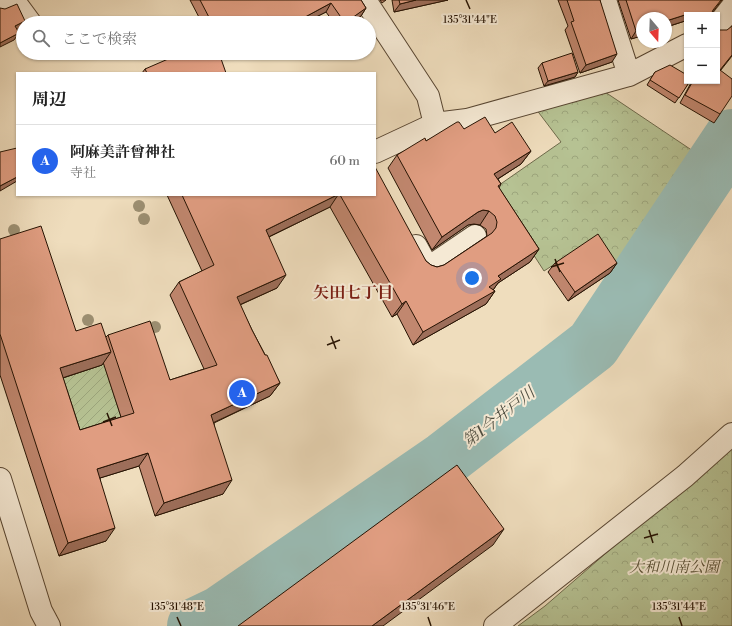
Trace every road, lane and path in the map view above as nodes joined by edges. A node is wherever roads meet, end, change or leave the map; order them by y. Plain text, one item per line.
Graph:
1 (7, 0) edge
2 (17, 0) edge
3 (365, 0) edge
4 (605, 0) edge
5 (0, 4) edge
6 (732, 8) edge
7 (29, 16) edge
8 (376, 16) edge
9 (376, 17) edge
10 (720, 22) edge
11 (684, 47) edge
12 (629, 75) junction
13 (435, 124) junction
14 (376, 152) edge
15 (406, 227) edge
16 (475, 236) dead end
17 (732, 434) edge
18 (0, 478) edge
19 (49, 626) edge
20 (495, 626) edge

1 - 5 street
2 - 7 lane
3 - 8 street
4 - 12 street
6 - 10 street
9 - 13 street
11 - 12 street
12 - 13 street
13 - 14 street
15 - 16 street
17 - 20 street
18 - 19 street

